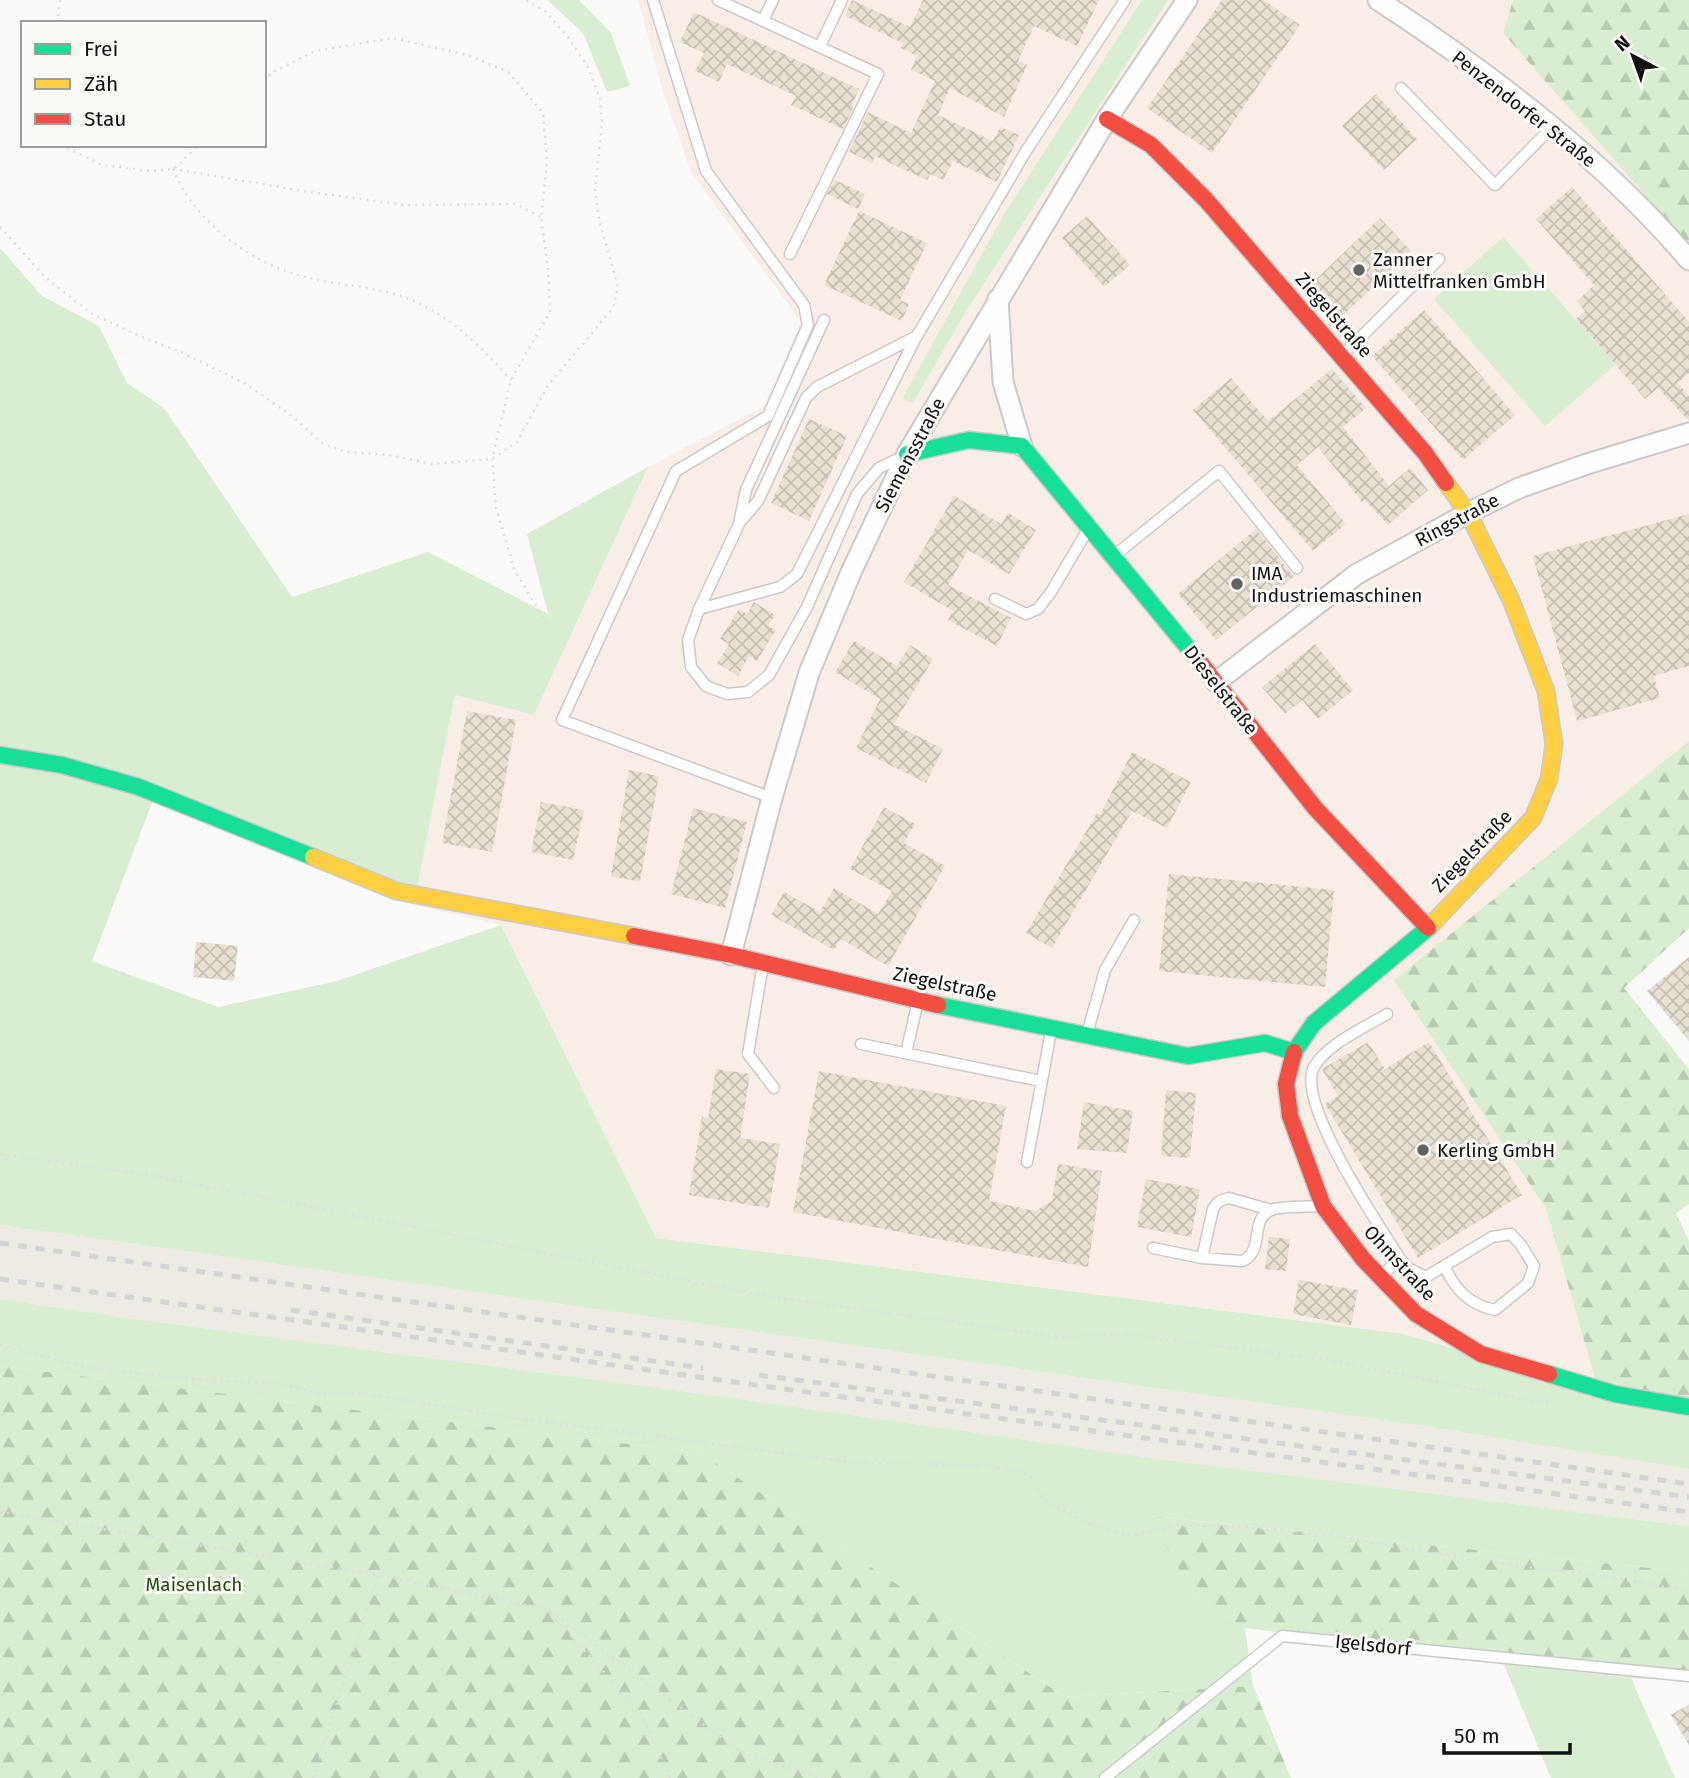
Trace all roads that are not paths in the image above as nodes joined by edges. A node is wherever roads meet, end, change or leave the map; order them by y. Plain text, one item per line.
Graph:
1 (653, 0) edge
2 (718, 0) edge
3 (772, 0) edge
4 (842, 0) edge
5 (1187, 0) edge
6 (1378, 0) edge
7 (1123, 1) edge
8 (763, 20) junction
9 (820, 46) junction
10 (1401, 89) dead end
11 (1107, 119) junction
12 (1552, 127) junction
13 (790, 254) dead end
14 (1439, 259) dead end
15 (1689, 260) edge
16 (998, 299) junction
17 (824, 320) dead end
18 (917, 336) junction
19 (1342, 356) junction
20 (1689, 433) edge
21 (1022, 446) junction
22 (907, 454) junction
23 (1468, 513) junction
24 (738, 524) junction
25 (1089, 527) junction
26 (1113, 556) junction
27 (1297, 568) dead end
28 (995, 599) dead end
29 (699, 608) junction
30 (1216, 682) junction
31 (0, 755) edge
32 (772, 798) junction
33 (1134, 920) dead end
34 (1428, 928) junction
35 (731, 956) junction
36 (763, 963) junction
37 (918, 1001) junction
38 (1387, 1014) dead end
39 (1052, 1027) junction
40 (1087, 1034) junction
41 (861, 1044) dead end
42 (1294, 1052) junction
43 (906, 1053) junction
44 (1041, 1081) junction
45 (774, 1088) dead end
46 (1027, 1161) dead end
47 (1323, 1206) junction
48 (1271, 1210) junction
49 (1153, 1248) dead end
50 (1202, 1258) junction
51 (1400, 1259) junction
52 (1445, 1267) junction
53 (1381, 1277) junction
54 (1689, 1407) edge
55 (1689, 1676) edge
56 (1105, 1778) edge

1 - 32 lane
2 - 8 lane
3 - 8 lane
4 - 9 lane
5 - 11 street, Siemensstraße
6 - 12 street, Penzendorfer Straße
7 - 18 lane
8 - 9 lane
9 - 13 lane
10 - 12 lane
11 - 16 street, Siemensstraße
11 - 19 street, Ziegelstraße
12 - 15 street, Penzendorfer Straße
14 - 19 lane
16 - 21 street, Dieselstraße
16 - 22 street, Siemensstraße
17 - 24 lane
18 - 24 lane
18 - 29 lane
19 - 23 street, Ziegelstraße
20 - 23 street, Ringstraße
21 - 22 street
21 - 25 street, Dieselstraße
22 - 29 lane
22 - 32 street, Siemensstraße
23 - 30 street, Ringstraße
23 - 34 street, Ziegelstraße
24 - 29 lane
25 - 26 street, Dieselstraße
25 - 28 lane
26 - 27 lane
26 - 30 street, Dieselstraße
30 - 34 street, Dieselstraße
31 - 35 street, Ziegelstraße
32 - 35 street, Siemensstraße
33 - 40 lane
34 - 42 street, Ziegelstraße
35 - 36 street, Ziegelstraße
36 - 37 street, Ziegelstraße
36 - 45 lane
37 - 39 street, Ziegelstraße
37 - 43 lane
38 - 51 lane
39 - 40 street, Ziegelstraße
39 - 44 lane
40 - 42 street, Ziegelstraße
41 - 43 lane
42 - 47 street, Ohmstraße
43 - 44 lane
44 - 46 lane
47 - 48 lane
47 - 53 street, Ohmstraße
48 - 50 lane
48 - 50 lane
49 - 50 lane
51 - 52 lane
51 - 53 lane
52 - 52 lane
53 - 54 street, Ohmstraße
55 - 56 lane, Igelsdorf

